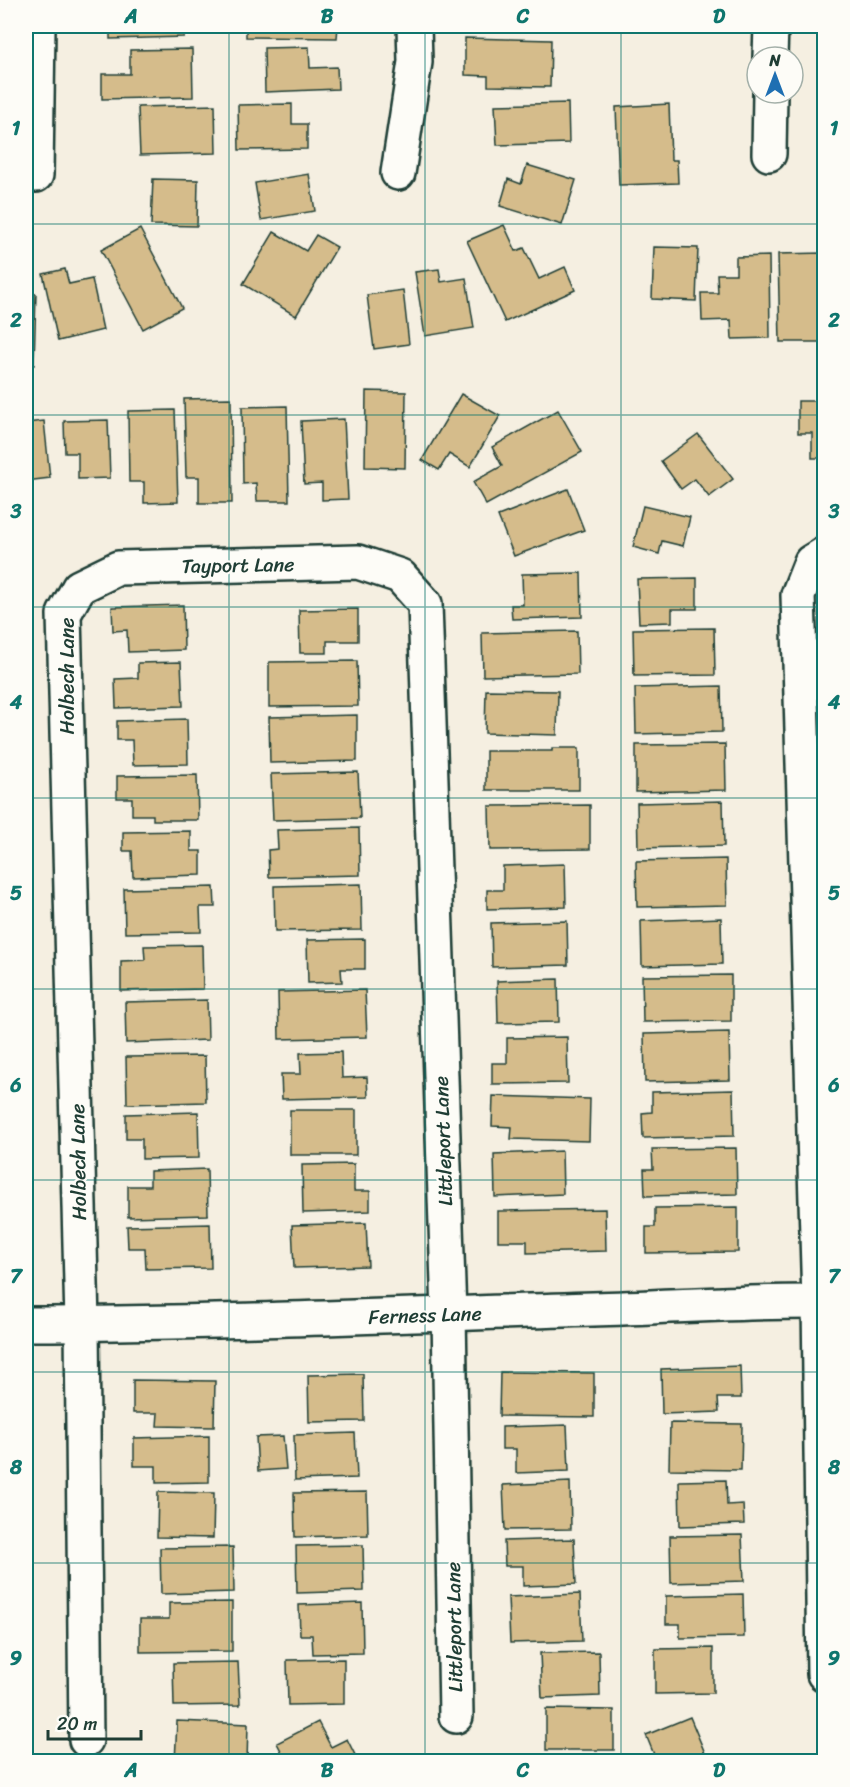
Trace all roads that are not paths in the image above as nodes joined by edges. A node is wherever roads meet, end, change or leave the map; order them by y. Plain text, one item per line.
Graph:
1 (38, 26) edge
2 (414, 26) edge
3 (771, 26) edge
4 (770, 45) edge
5 (770, 105) edge
6 (769, 154) dead end
7 (398, 173) dead end
8 (36, 175) dead end
9 (825, 554) edge
10 (400, 576) joint
11 (79, 587) joint
12 (822, 1302) edge
13 (449, 1314) junction
14 (26, 1323) edge
15 (82, 1323) junction
16 (825, 1674) edge
17 (456, 1716) dead end
18 (86, 1740) dead end

1 - 8 street
2 - 7 street
3 - 4 street
5 - 6 street
9 - 12 street
10 - 11 street, Tayport Lane
10 - 13 street, Littleport Lane
11 - 15 street, Holbech Lane
12 - 13 street, Ferness Lane
12 - 16 street
13 - 15 street, Ferness Lane
13 - 17 street, Littleport Lane
14 - 15 street, Ferness Lane
15 - 18 street, Holbech Lane

